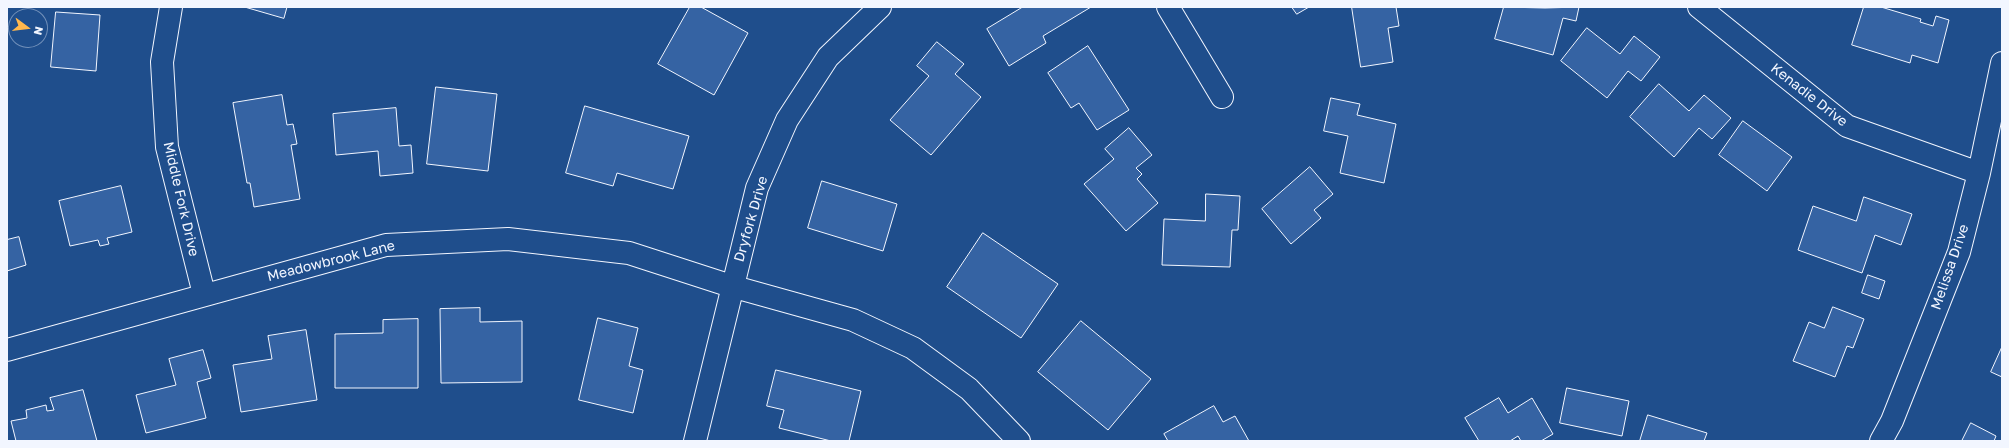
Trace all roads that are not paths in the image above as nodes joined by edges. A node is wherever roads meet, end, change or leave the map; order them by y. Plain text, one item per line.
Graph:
1 (170, 7) edge
2 (880, 7) edge
3 (1168, 7) edge
4 (1699, 7) edge
5 (2002, 63) edge
6 (1222, 97) dead end
7 (1979, 173) junction
8 (732, 286) junction
9 (204, 294) junction
10 (7, 350) edge
11 (694, 441) edge
12 (1019, 441) edge
13 (1881, 441) edge

1 - 9 street, Middle Fork Drive
2 - 8 street, Dryfork Drive
3 - 6 street
4 - 7 street, Kenadie Drive
5 - 7 street, Melissa Drive
7 - 13 street, Melissa Drive
8 - 9 street, Meadowbrook Lane
8 - 11 street, Dryfork Drive
8 - 12 street, Meadowbrook Lane
9 - 10 street, Meadowbrook Lane

